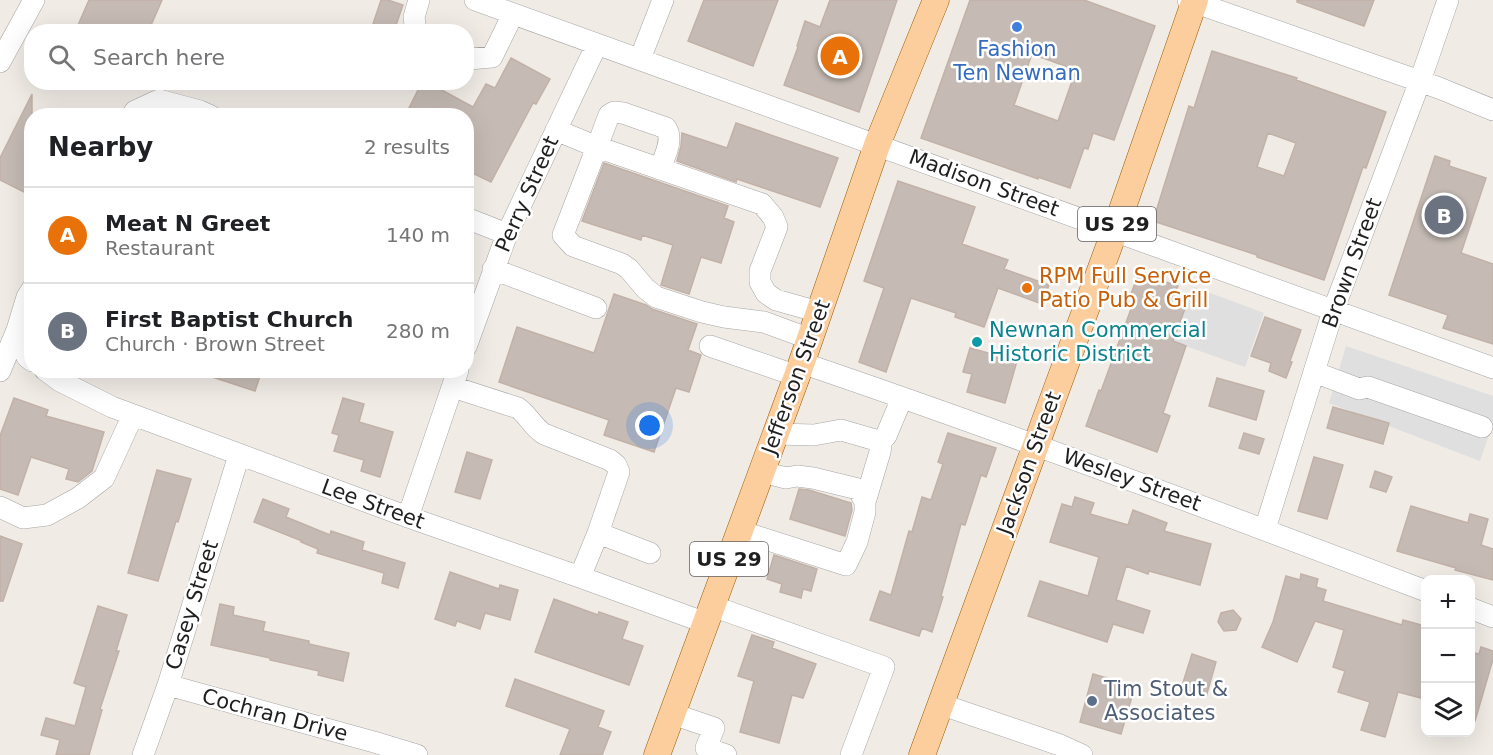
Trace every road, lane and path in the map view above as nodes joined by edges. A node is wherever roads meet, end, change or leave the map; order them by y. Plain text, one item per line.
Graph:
1 (34, 0) edge
2 (419, 0) edge
3 (475, 0) edge
4 (663, 0) edge
5 (936, 0) edge
6 (1448, 0) edge
7 (1192, 1) edge
8 (513, 14) junction
9 (415, 24) edge
10 (597, 44) junction
11 (474, 58) edge
12 (640, 59) junction
13 (0, 62) edge
14 (1420, 81) junction
15 (142, 108) edge
16 (189, 108) edge
17 (1493, 110) edge
18 (556, 130) junction
19 (877, 145) junction
20 (597, 147) junction
21 (660, 169) junction
22 (474, 221) edge
23 (1115, 230) junction
24 (507, 234) junction
25 (494, 269) junction
26 (24, 307) edge
27 (596, 308) dead end
28 (1333, 311) junction
29 (819, 312) junction
30 (474, 325) edge
31 (17, 330) junction
32 (810, 339) junction
33 (710, 346) dead end
34 (24, 349) edge
35 (1493, 368) edge
36 (799, 370) junction
37 (0, 371) edge
38 (1314, 372) junction
39 (56, 378) edge
40 (456, 379) edge
41 (902, 398) junction
42 (133, 415) junction
43 (1482, 427) dead end
44 (776, 434) junction
45 (882, 439) junction
46 (1036, 444) junction
47 (239, 455) junction
48 (762, 472) junction
49 (865, 502) junction
50 (0, 507) edge
51 (408, 517) junction
52 (1265, 529) junction
53 (740, 531) junction
54 (598, 533) junction
55 (650, 553) dead end
56 (580, 577) junction
57 (1421, 589) edge
58 (1475, 610) edge
59 (709, 615) junction
60 (1493, 617) edge
61 (168, 685) junction
62 (940, 704) junction
63 (673, 714) junction
64 (143, 755) edge
65 (417, 755) edge
66 (657, 755) edge
67 (726, 755) edge
68 (851, 755) edge
69 (922, 755) edge
70 (1082, 755) edge

1 - 13 street
2 - 9 street
3 - 8 street, Madison Street
4 - 12 street
5 - 19 main road, Jefferson Street / US 29
6 - 14 street, Brown Street
7 - 14 street
7 - 23 main road, Jackson Street / US 29
8 - 10 street, Madison Street
8 - 11 street
10 - 12 street, Madison Street
10 - 18 street, Perry Street
12 - 19 street, Madison Street
14 - 17 street
14 - 28 street, Brown Street
15 - 16 street
18 - 20 street
18 - 24 street, Perry Street
19 - 23 street, Madison Street
19 - 29 main road, Jefferson Street / US 29
20 - 21 street
20 - 21 street
20 - 32 street
21 - 29 street
22 - 24 street
23 - 28 street, Madison Street
23 - 46 main road, Jackson Street / US 29
24 - 25 street, Perry Street
25 - 27 street
25 - 30 street, Perry Street
26 - 31 street
28 - 35 street, Madison Street
28 - 38 street, Brown Street
29 - 32 main road, Jefferson Street / US 29
31 - 34 street
31 - 37 street
32 - 36 main road, Jefferson Street / US 29
33 - 36 street, Wesley Street
36 - 41 street, Wesley Street
36 - 44 main road, Jefferson Street / US 29
38 - 43 street
38 - 52 street, Brown Street
39 - 42 street, Lee Street
40 - 51 street
40 - 54 street
41 - 45 street
41 - 46 street, Wesley Street
42 - 47 street, Lee Street
42 - 50 street
44 - 45 street
44 - 48 main road, Jefferson Street / US 29
45 - 49 street
46 - 52 street, Wesley Street
46 - 62 main road, Jackson Street / US 29
47 - 51 street, Lee Street
47 - 61 street, Casey Street
48 - 49 street
48 - 53 main road, Jefferson Street / US 29
49 - 53 street
51 - 56 street, Lee Street
52 - 57 street, Wesley Street
53 - 59 main road, Jefferson Street / US 29
54 - 55 street
54 - 56 street
56 - 59 street, Lee Street
58 - 60 street
59 - 63 main road, Jefferson Street / US 29
59 - 68 street, Lee Street
61 - 64 street, Casey Street
61 - 65 street, Cochran Drive
62 - 69 main road, Jackson Street / US 29
62 - 70 street
63 - 66 main road, Jefferson Street / US 29
63 - 67 street

